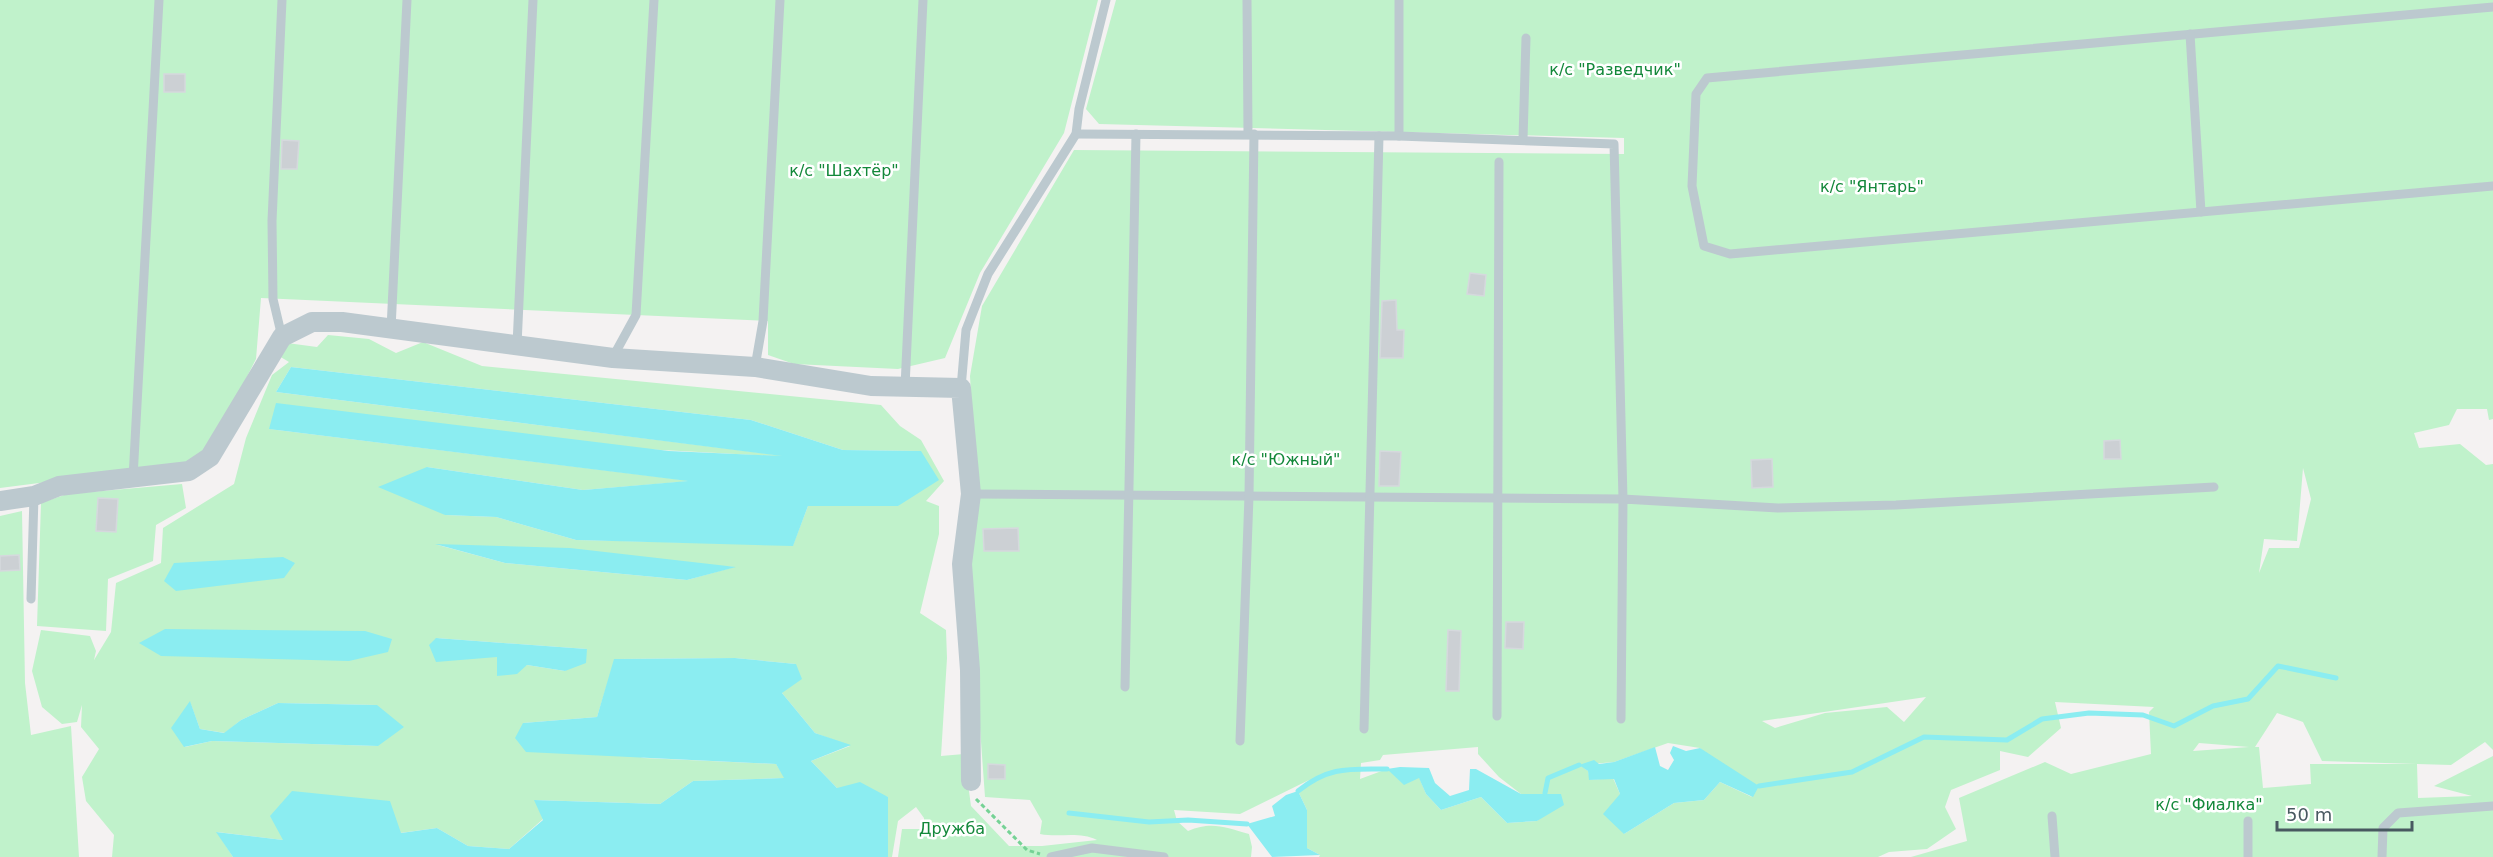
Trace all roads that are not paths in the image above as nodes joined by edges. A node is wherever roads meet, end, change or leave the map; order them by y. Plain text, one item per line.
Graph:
1 (159, 0) edge
2 (282, 0) edge
3 (407, 0) edge
4 (533, 0) edge
5 (654, 0) edge
6 (780, 0) edge
7 (923, 0) edge
8 (1106, 0) edge
9 (1246, 0) edge
10 (1400, 0) edge
11 (2493, 7) edge
12 (2190, 34) junction
13 (1526, 38) dead end
14 (1076, 134) junction
15 (1136, 134) junction
16 (1251, 134) junction
17 (1379, 136) junction
18 (1399, 136) junction
19 (1523, 140) junction
20 (1499, 162) dead end
21 (2493, 186) edge
22 (2201, 212) junction
23 (391, 329) junction
24 (282, 337) junction
25 (517, 346) junction
26 (613, 358) junction
27 (755, 367) junction
28 (905, 387) junction
29 (961, 388) junction
30 (133, 478) junction
31 (2214, 487) dead end
32 (971, 494) junction
33 (34, 495) junction
34 (1128, 495) junction
35 (1249, 496) junction
36 (1369, 497) junction
37 (1498, 498) junction
38 (1623, 498) junction
39 (0, 501) edge
40 (31, 598) dead end
41 (1125, 687) dead end
42 (1497, 716) dead end
43 (1621, 719) dead end
44 (1364, 729) dead end
45 (1240, 741) dead end
46 (971, 781) road end
47 (2493, 806) edge
48 (2052, 816) dead end
49 (2248, 821) dead end
50 (1049, 857) edge
51 (1164, 857) edge
52 (2055, 857) edge
53 (2248, 857) edge
54 (2382, 857) edge

1 - 30 lane
2 - 24 lane
3 - 23 lane
4 - 25 lane
5 - 26 lane
6 - 27 lane
7 - 28 lane
8 - 14 lane
9 - 16 lane
10 - 18 lane
11 - 12 lane
12 - 22 lane
12 - 22 lane
13 - 19 lane
14 - 15 lane
14 - 29 lane
15 - 16 lane
15 - 34 lane
16 - 17 lane
16 - 35 lane
17 - 18 lane
17 - 36 lane
18 - 19 lane
19 - 38 lane
20 - 37 lane
21 - 22 lane
23 - 24 street
23 - 25 street
24 - 30 street
25 - 26 street
26 - 27 street
27 - 28 street
28 - 29 street
29 - 32 street
30 - 33 street
31 - 38 lane
32 - 34 lane
32 - 46 street
33 - 39 street
33 - 40 lane
34 - 35 lane
34 - 41 lane
35 - 36 lane
35 - 45 lane
36 - 37 lane
36 - 44 lane
37 - 38 lane
37 - 42 lane
38 - 43 lane
47 - 54 lane
48 - 52 lane
49 - 53 lane
50 - 51 lane

